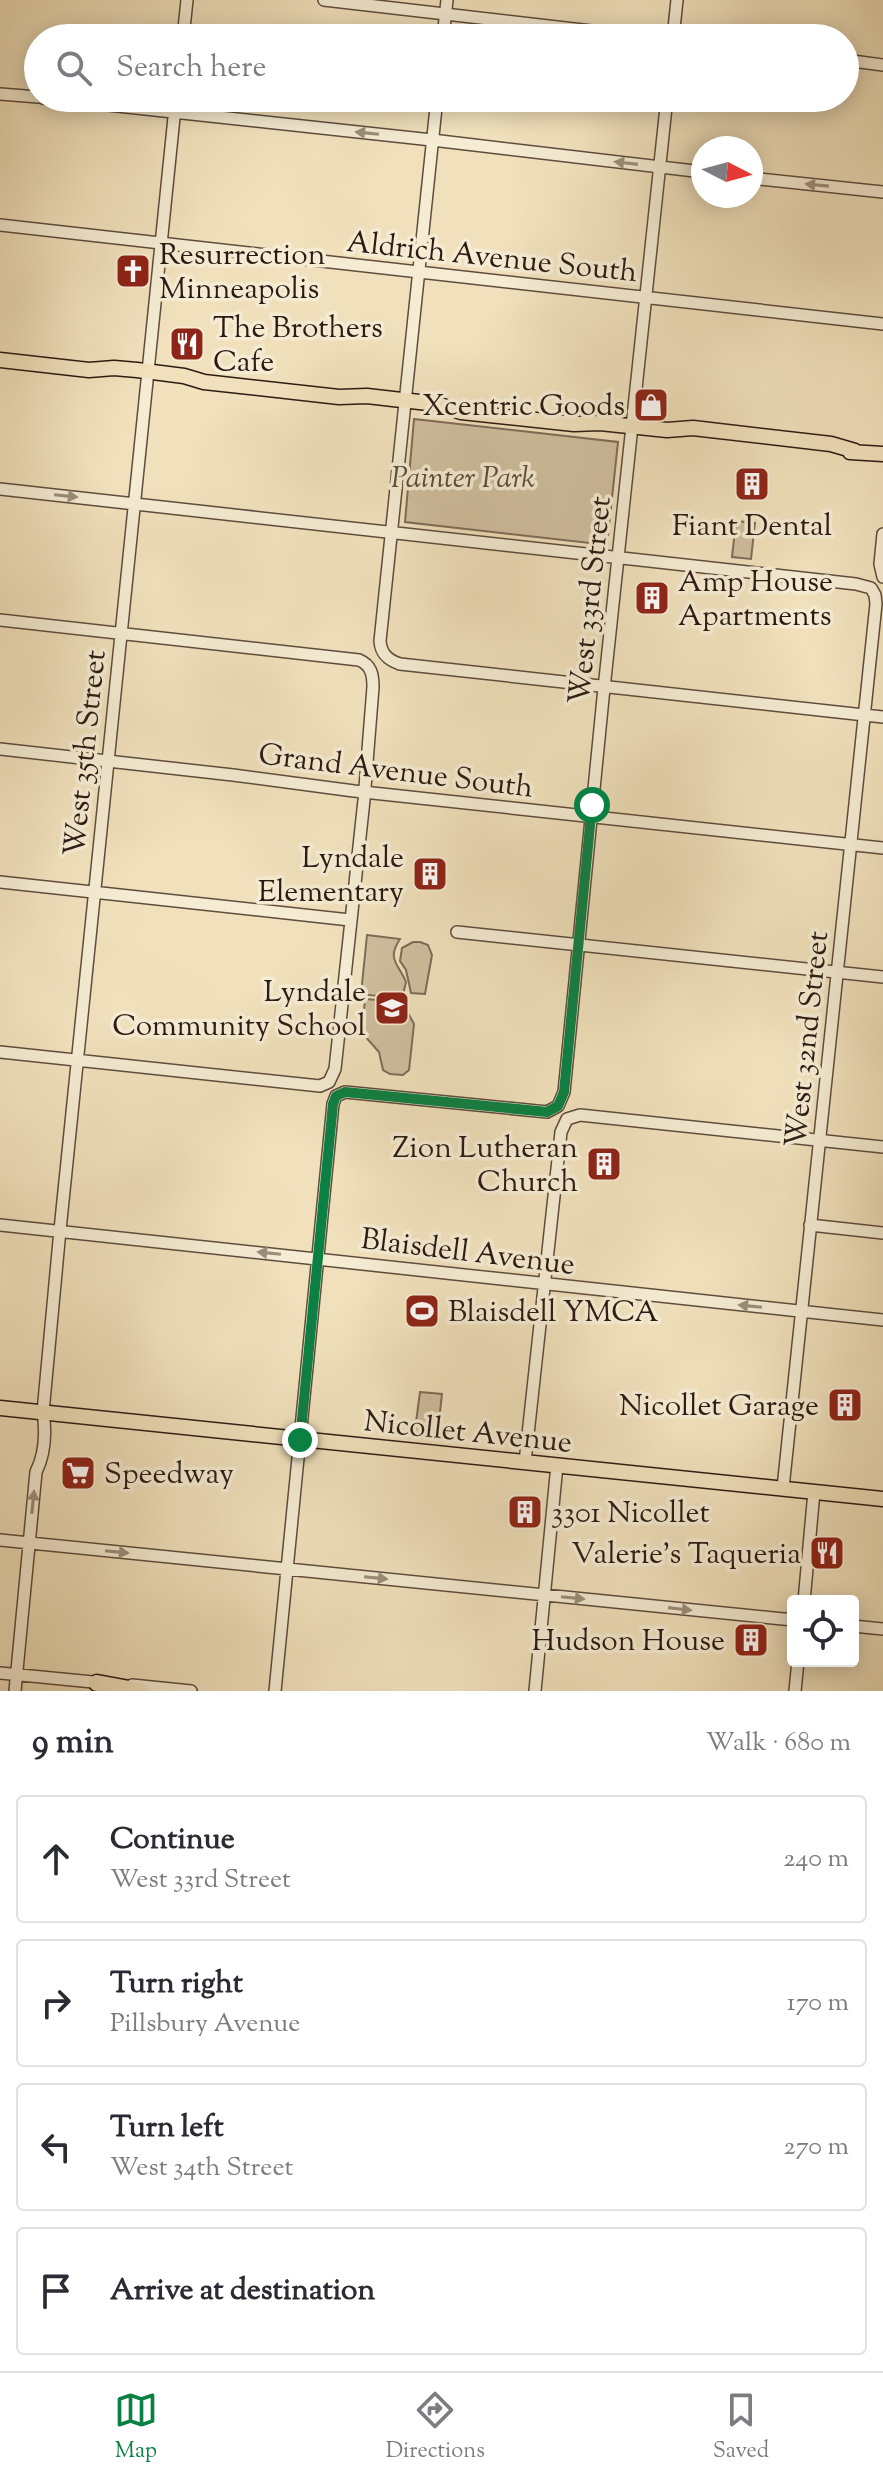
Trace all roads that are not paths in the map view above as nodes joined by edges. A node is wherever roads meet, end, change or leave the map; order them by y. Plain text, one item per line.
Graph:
1 (187, 0) edge
2 (324, 0) edge
3 (447, 0) edge
4 (677, 0) edge
5 (446, 13) junction
6 (184, 24) edge
7 (445, 24) edge
8 (537, 24) edge
9 (674, 24) edge
10 (859, 62) edge
11 (883, 65) edge
12 (0, 94) edge
13 (24, 96) edge
14 (175, 112) joint
15 (435, 112) edge
16 (665, 112) edge
17 (432, 140) junction
18 (659, 167) junction
19 (691, 171) edge
20 (763, 179) edge
21 (883, 192) edge
22 (0, 225) edge
23 (160, 243) junction
24 (418, 271) junction
25 (645, 297) junction
26 (883, 324) edge
27 (0, 351) edge
28 (0, 360) edge
29 (114, 368) junction
30 (147, 371) junction
31 (404, 400) junction
32 (632, 426) junction
33 (883, 454) edge
34 (0, 489) edge
35 (133, 504) junction
36 (390, 532) junction
37 (883, 534) edge
38 (618, 557) junction
39 (883, 577) edge
40 (0, 620) edge
41 (120, 633) junction
42 (604, 687) junction
43 (864, 715) junction
44 (883, 717) edge
45 (0, 749) edge
46 (107, 761) junction
47 (364, 792) junction
48 (591, 816) junction
49 (850, 845) junction
50 (883, 848) edge
51 (0, 882) edge
52 (94, 893) junction
53 (350, 920) junction
54 (457, 932) dead end
55 (578, 945) junction
56 (837, 972) junction
57 (883, 977) edge
58 (0, 1052) edge
59 (77, 1060) junction
60 (820, 1141) junction
61 (883, 1147) edge
62 (0, 1225) edge
63 (810, 1225) junction
64 (60, 1230) junction
65 (883, 1233) edge
66 (317, 1258) junction
67 (545, 1283) junction
68 (801, 1312) junction
69 (883, 1320) edge
70 (0, 1408) edge
71 (38, 1412) junction
72 (300, 1440) junction
73 (525, 1462) junction
74 (557, 1465) junction
75 (783, 1488) junction
76 (814, 1492) junction
77 (883, 1499) edge
78 (0, 1540) edge
79 (29, 1544) junction
80 (288, 1569) junction
81 (545, 1595) junction
82 (805, 1595) edge
83 (787, 1619) edge
84 (859, 1627) edge
85 (883, 1629) edge
86 (797, 1667) edge
87 (0, 1673) edge
88 (17, 1674) junction
89 (97, 1683) junction
90 (15, 1691) edge
91 (140, 1691) edge
92 (191, 1691) edge
93 (275, 1691) edge
94 (535, 1691) edge
95 (795, 1691) edge

1 - 6 street
2 - 5 street
3 - 5 street
4 - 9 street
5 - 7 street
5 - 8 street
10 - 11 street
12 - 13 street
17 -> 14 street
14 - 23 street, West 35th Street
15 - 17 street
16 - 18 street, West 33rd Street
18 -> 17 street
17 - 24 street
18 - 19 street
18 - 25 street, West 33rd Street
21 -> 20 street
22 - 23 street, Aldrich Avenue South
23 - 24 street, Aldrich Avenue South
23 - 30 street, West 35th Street
24 - 25 street, Aldrich Avenue South
24 - 31 street
25 - 26 street, Aldrich Avenue South
25 - 32 street, West 33rd Street
27 - 29 main road
28 - 29 main road
29 - 30 main road
30 - 31 main road
30 - 35 street, West 35th Street
31 - 32 main road
31 - 36 street
32 - 33 main road
32 - 38 street, West 33rd Street
34 -> 35 street
35 - 36 street
35 - 41 street, West 35th Street
36 - 38 street
36 - 42 street
37 - 39 street
38 - 42 street, West 33rd Street
38 - 43 street, West 32nd Street
40 - 41 street
41 - 46 street, West 35th Street
41 - 47 street
42 - 43 street
42 - 48 street, West 33rd Street
43 - 44 street
43 - 49 street, West 32nd Street
45 - 46 street, Grand Avenue South
46 - 47 street, Grand Avenue South
46 - 52 street, West 35th Street
47 - 48 street, Grand Avenue South
47 - 53 street
48 - 49 street, Grand Avenue South
48 - 55 street, West 33rd Street
49 - 50 street, Grand Avenue South
49 - 56 street, West 32nd Street
51 - 52 street
52 - 53 street
52 - 59 street, West 35th Street
53 - 59 street
54 - 55 street
55 - 56 street
55 - 66 street, West 33rd Street
56 - 57 street
56 - 60 street, West 32nd Street
58 - 59 street
59 - 64 street, West 35th Street
60 - 61 street
60 - 63 street, West 32nd Street
60 - 67 street
62 - 64 street, Blaisdell Avenue
63 - 65 street
63 - 68 street, West 32nd Street
66 -> 64 street, Blaisdell Avenue
64 - 71 street, West 35th Street
66 - 67 street, Blaisdell Avenue
66 - 72 street
68 -> 67 street, Blaisdell Avenue
67 - 73 street
68 - 69 street, Blaisdell Avenue
68 - 75 street, West 32nd Street
70 - 71 main road, Nicollet Avenue
71 - 72 main road, Nicollet Avenue
79 -> 71 street, West 35th Street
72 - 73 main road, Nicollet Avenue
72 - 80 street
73 - 74 main road, Nicollet Avenue
74 - 75 main road, Nicollet Avenue
74 - 81 street
75 - 76 main road, Nicollet Avenue
76 - 77 main road, Nicollet Avenue
76 - 82 street
78 - 79 street
79 -> 80 street
79 - 88 street, West 35th Street
80 -> 81 street
80 - 93 street
81 -> 83 street
81 - 94 street
84 - 85 street
86 - 95 street
87 - 88 street
88 - 89 street
88 - 90 street, West 35th Street
89 - 91 highway
89 - 92 street

